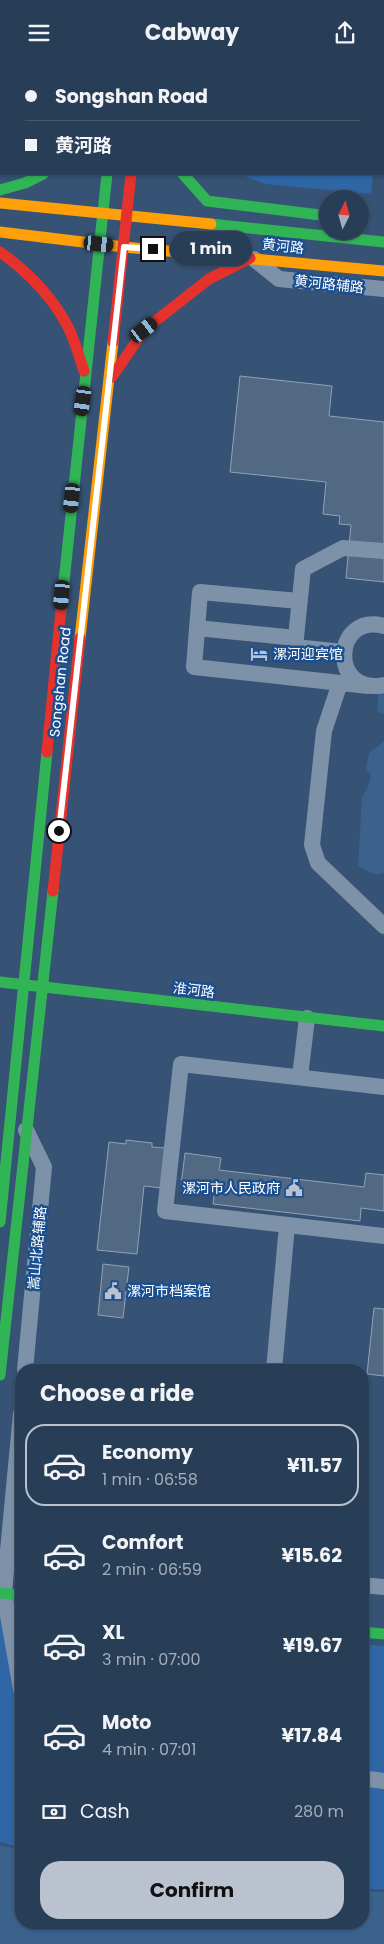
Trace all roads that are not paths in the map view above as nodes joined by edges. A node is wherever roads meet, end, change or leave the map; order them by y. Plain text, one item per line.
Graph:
1 (40, 175) edge
2 (107, 175) edge
3 (132, 175) edge
4 (183, 175) edge
5 (0, 190) edge
6 (0, 203) edge
7 (102, 214) junction
8 (319, 215) edge
9 (127, 216) junction
10 (369, 228) edge
11 (0, 232) edge
12 (384, 235) edge
13 (384, 242) edge
14 (99, 244) junction
15 (124, 247) junction
16 (0, 253) edge
17 (252, 258) junction
18 (384, 271) edge
19 (384, 289) edge
20 (86, 377) junction
21 (109, 382) junction
22 (384, 551) edge
23 (299, 601) junction
24 (384, 625) edge
25 (197, 629) junction
26 (296, 638) junction
27 (343, 652) junction
28 (340, 683) junction
29 (376, 686) edge
30 (384, 926) edge
31 (0, 982) edge
32 (23, 985) junction
33 (41, 987) junction
34 (306, 1018) junction
35 (384, 1026) edge
36 (300, 1077) junction
37 (384, 1087) edge
38 (12, 1132) edge
39 (0, 1222) edge
40 (287, 1225) junction
41 (384, 1236) edge
42 (26, 1364) edge
43 (275, 1364) edge
44 (0, 1375) edge
45 (15, 1470) edge
46 (369, 1586) edge
47 (384, 1587) edge
48 (2, 1593) edge
49 (15, 1594) edge
50 (369, 1633) edge
51 (384, 1634) edge
52 (15, 1659) edge
53 (369, 1779) edge
54 (384, 1781) edge

1 - 5 main road
2 - 7 main road, Songshan Road
3 - 9 main road, Songshan Road
4 - 8 main road
6 - 7 main road, 黄河路
7 - 9 main road, 黄河路
7 - 14 main road, Songshan Road
9 - 13 main road, 黄河路
9 - 15 main road, Songshan Road
10 - 12 main road
11 - 14 main road, 黄河路
14 - 15 main road, 黄河路
14 - 20 main road, Songshan Road
15 - 17 main road, 黄河路
15 - 21 main road, Songshan Road
16 - 20 main road
17 - 18 main road, 黄河路
17 - 19 street, 黄河路辅路
17 - 21 main road
20 - 32 main road, Songshan Road
21 - 33 main road, Songshan Road
22 - 23 street
23 - 25 street
23 - 26 street
24 - 27 street
25 - 26 street
25 - 28 street
26 - 27 street
27 - 29 street
28 - 29 street
28 - 30 street
31 - 32 main road, 淮河路
32 - 33 main road, 淮河路
32 - 38 main road, Songshan Road
33 - 34 main road, 淮河路
33 - 38 main road, Songshan Road
34 - 35 main road, 淮河路
34 - 36 street
36 - 37 street
36 - 40 street
38 - 39 main road, Songshan Road
38 - 42 street, 嵩山北路辅路
38 - 44 main road, Songshan Road
40 - 41 street
40 - 43 street
45 - 48 street
46 - 47 street
48 - 49 main road
48 - 52 street
50 - 51 main road
53 - 54 street

